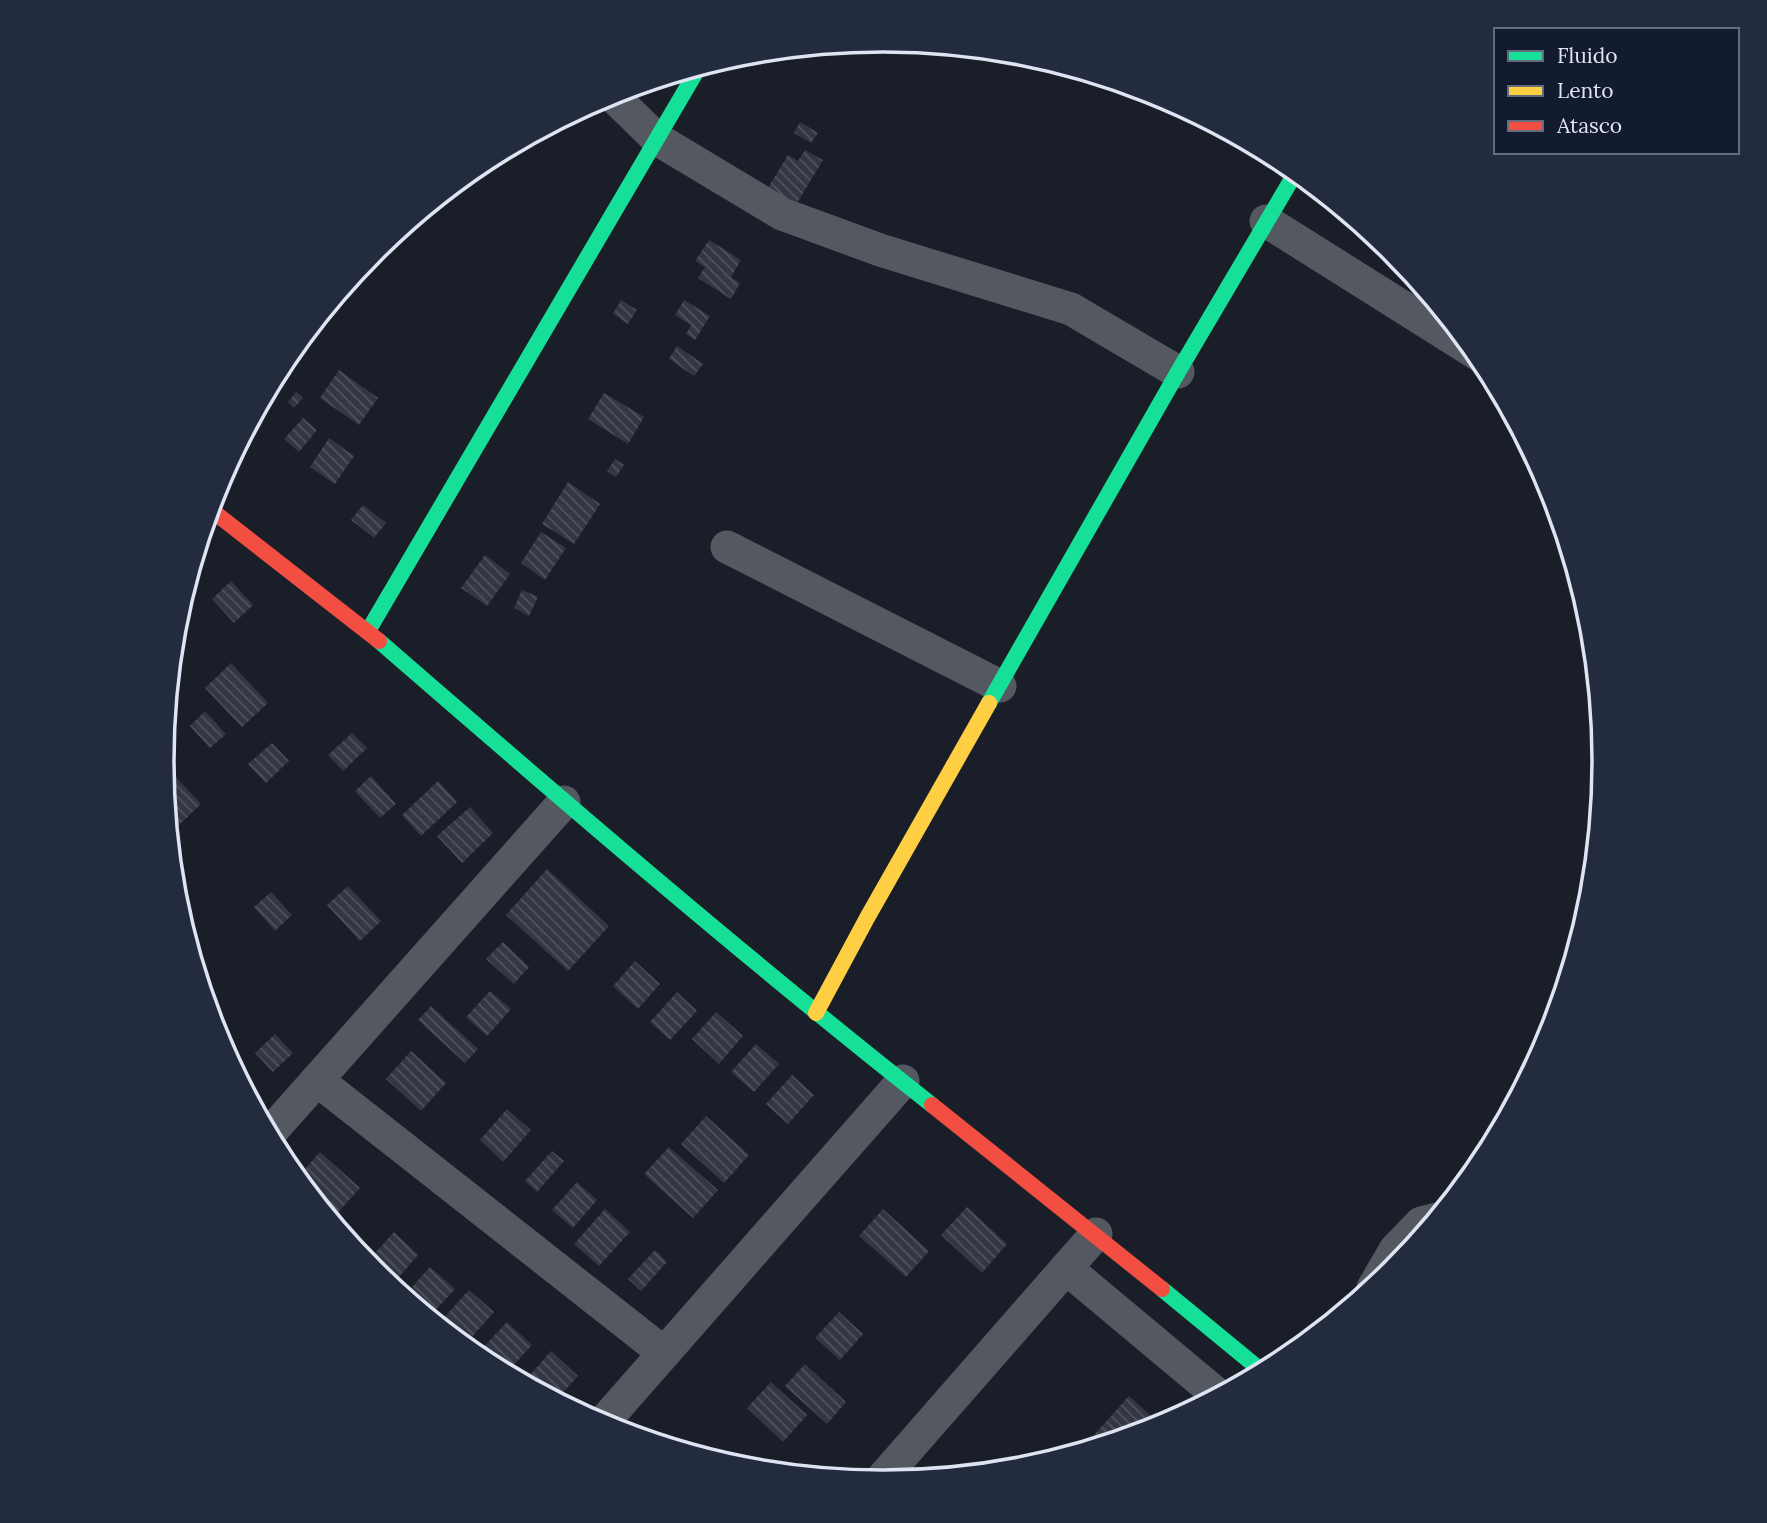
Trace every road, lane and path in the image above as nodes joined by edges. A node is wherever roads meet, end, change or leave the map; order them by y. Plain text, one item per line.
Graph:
1 (692, 79) edge
2 (620, 103) edge
3 (657, 139) junction
4 (1290, 181) edge
5 (1265, 221) junction
6 (1452, 338) edge
7 (1178, 372) junction
8 (219, 516) edge
9 (727, 547) dead end
10 (368, 631) junction
11 (1000, 686) junction
12 (564, 803) junction
13 (816, 1013) junction
14 (317, 1080) junction
15 (903, 1080) junction
16 (276, 1126) edge
17 (1422, 1223) edge
18 (1096, 1234) junction
19 (1391, 1256) edge
20 (1066, 1268) junction
21 (664, 1353) junction
22 (1255, 1365) edge
23 (1211, 1390) edge
24 (609, 1415) edge
25 (890, 1470) edge

1 - 3 street
2 - 3 street
3 - 7 street
3 - 10 street
4 - 5 street
5 - 6 street
5 - 7 street
7 - 11 street
8 - 10 street
9 - 11 street
10 - 12 street
11 - 13 street
12 - 13 street
12 - 14 street
13 - 15 street
14 - 16 street
14 - 21 street
15 - 18 street
15 - 21 street
17 - 19 street
18 - 20 street
18 - 22 street
20 - 23 street
20 - 25 street
21 - 24 street

